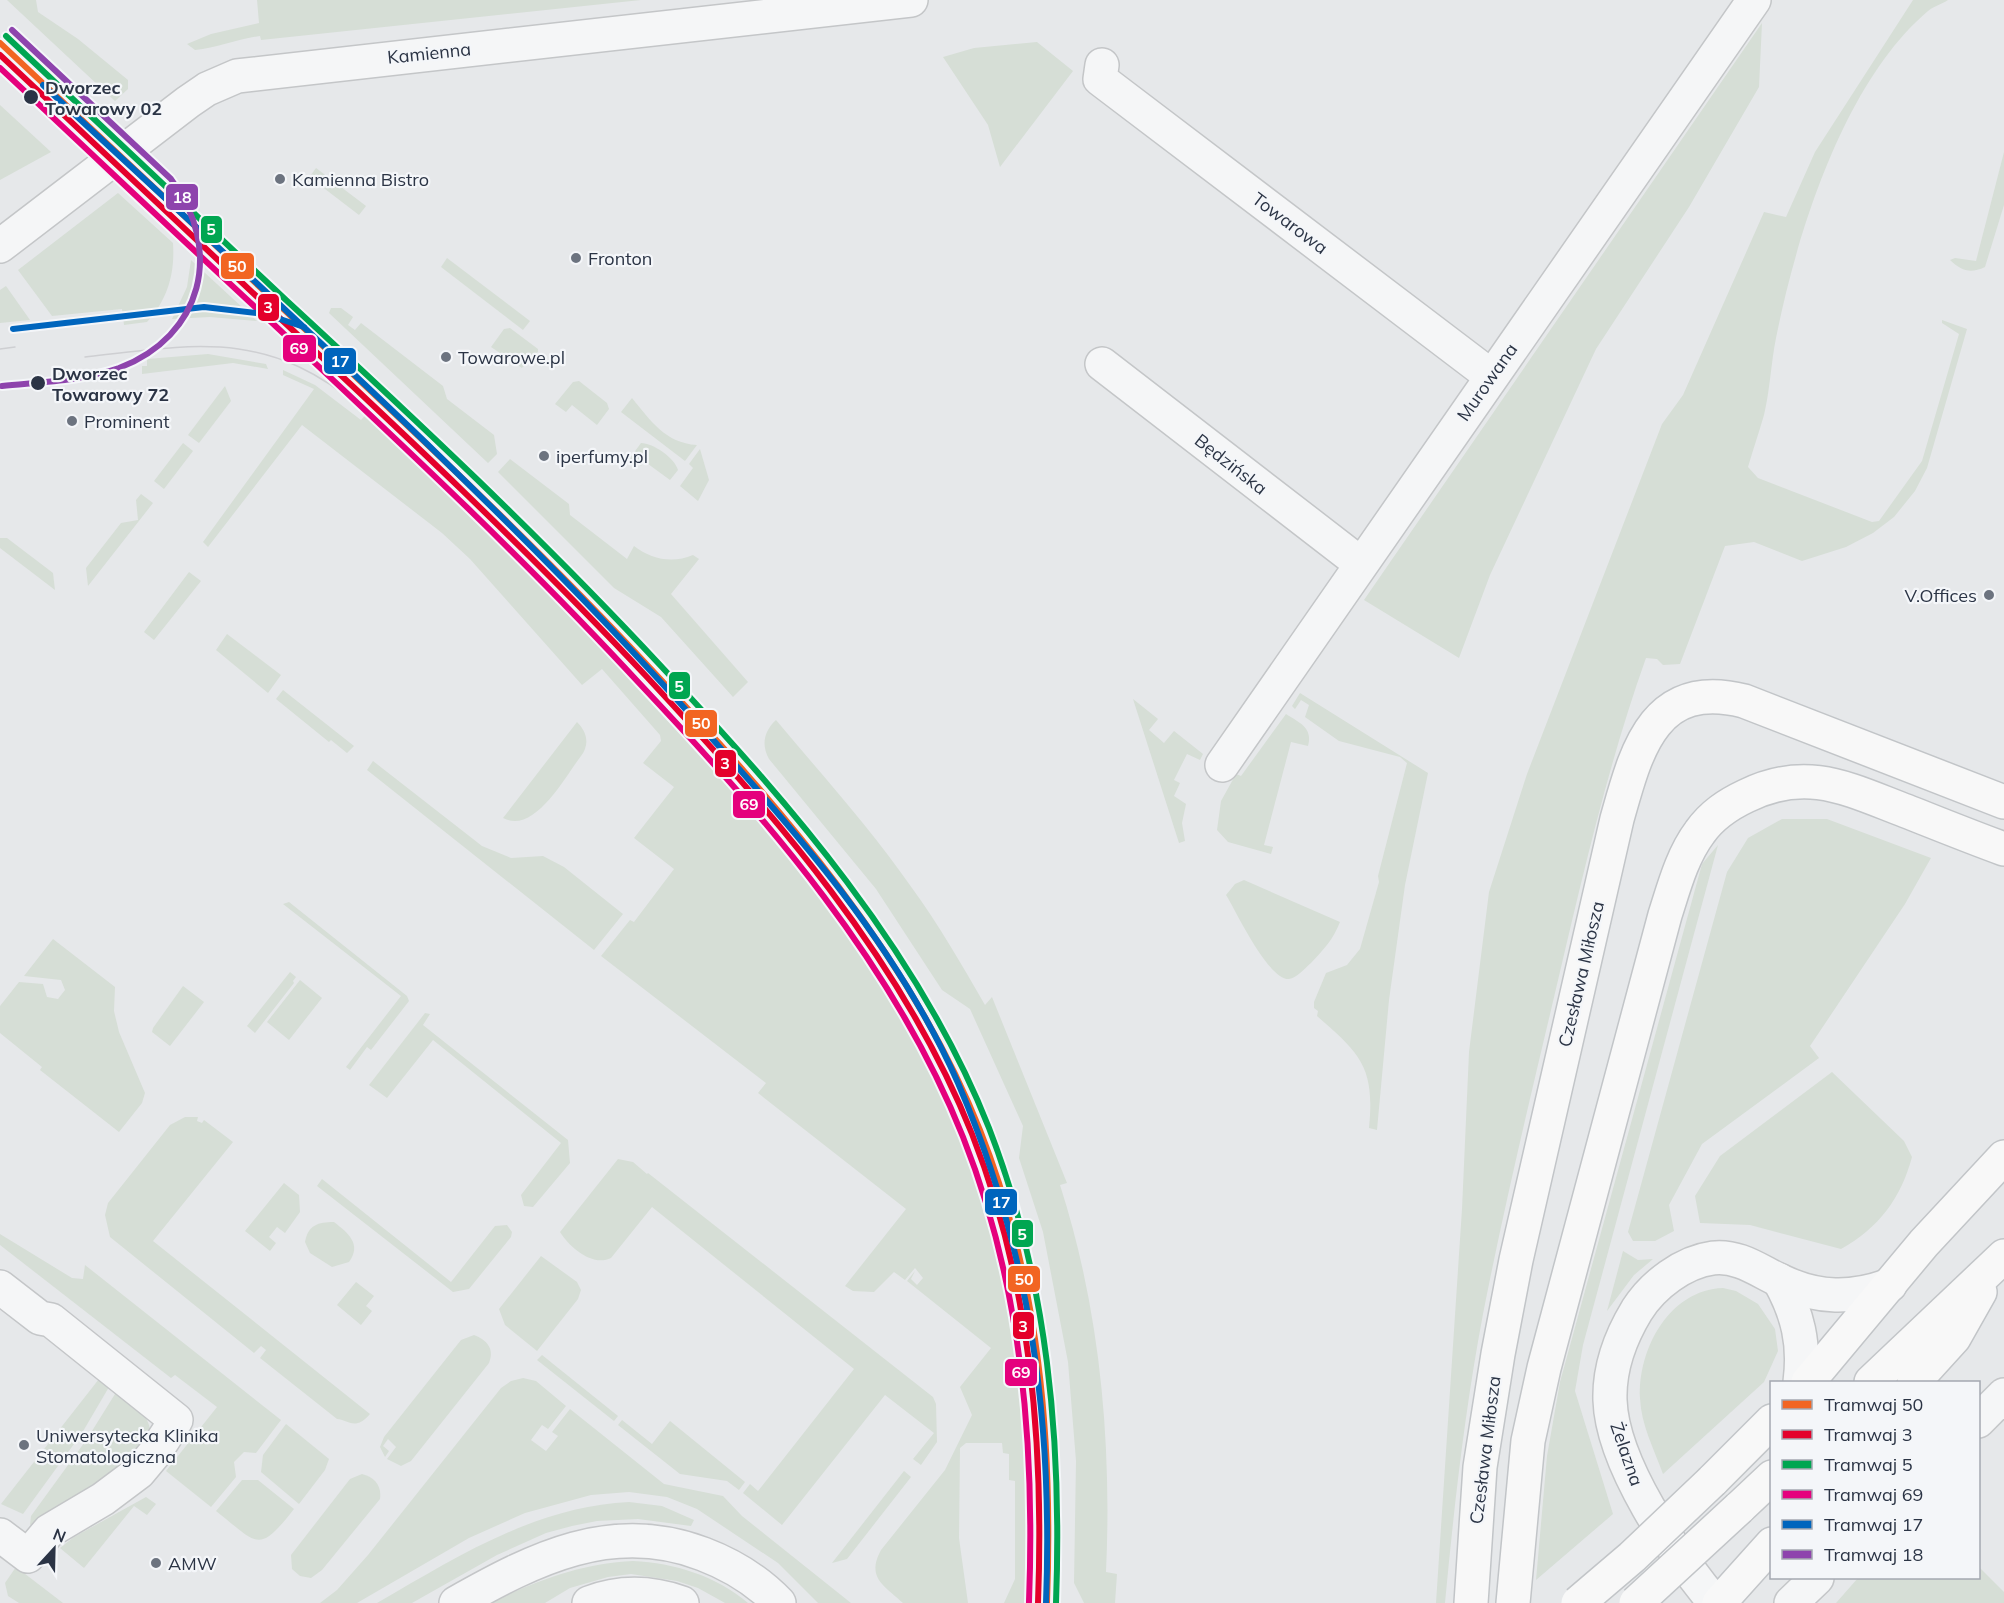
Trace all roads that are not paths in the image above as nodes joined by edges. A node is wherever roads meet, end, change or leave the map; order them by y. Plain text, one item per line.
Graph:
1 (911, 0) edge
2 (1754, 0) edge
3 (1102, 65) dead end
4 (0, 246) edge
5 (1102, 364) dead end
6 (1491, 376) junction
7 (1361, 564) junction
8 (1222, 765) dead end
9 (2004, 802) edge
10 (2004, 849) edge
11 (2004, 1157) edge
12 (2001, 1259) edge
13 (1779, 1280) junction
14 (1890, 1285) junction
15 (0, 1287) edge
16 (1800, 1381) edge
17 (1810, 1381) edge
18 (1873, 1381) edge
19 (1916, 1381) edge
20 (2004, 1395) edge
21 (1980, 1419) edge
22 (1770, 1423) edge
23 (1770, 1479) edge
24 (10, 1543) edge
25 (1770, 1546) edge
26 (1816, 1579) edge
27 (1724, 1596) edge
28 (456, 1603) edge
29 (589, 1603) edge
30 (682, 1603) edge
31 (779, 1603) edge
32 (1471, 1603) edge
33 (1513, 1603) edge
34 (1578, 1603) edge
35 (1636, 1603) edge
36 (1791, 1603) edge

1 - 4 street, Kamienna
2 - 6 street, Murowana
3 - 6 street, Towarowa
5 - 7 street, Będzińska
6 - 7 street, Murowana
7 - 8 street, Murowana
9 - 32 main road, Czesława Miłosza
10 - 33 main road
11 - 14 main road
12 - 18 main road
12 - 19 main road
13 - 14 street, Żelazna
13 - 16 street
13 - 27 street, Żelazna
14 - 17 main road
15 - 24 street
20 - 21 street
22 - 34 main road, bridge
23 - 35 main road, bridge
25 - 27 main road
26 - 36 street
28 - 31 street
29 - 30 street

